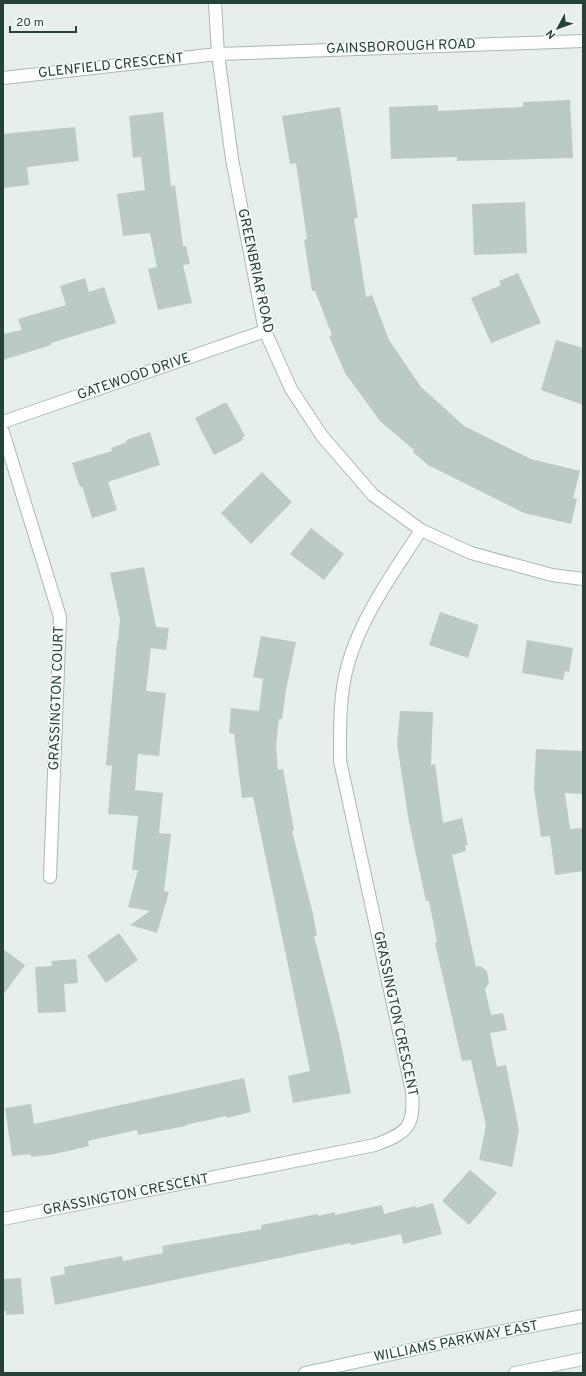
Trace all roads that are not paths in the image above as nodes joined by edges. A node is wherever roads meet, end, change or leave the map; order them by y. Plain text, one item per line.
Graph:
1 (215, 3) edge
2 (583, 41) edge
3 (218, 54) junction
4 (3, 78) edge
5 (265, 331) junction
6 (3, 422) edge
7 (3, 432) edge
8 (421, 530) junction
9 (583, 579) edge
10 (50, 877) dead end
11 (3, 1219) edge
12 (583, 1316) edge
13 (583, 1359) edge
14 (305, 1373) edge
15 (515, 1373) edge

1 - 3 street, GREENBRIAR ROAD
2 - 3 street, GAINSBOROUGH ROAD
3 - 4 street, GLENFIELD CRESCENT
3 - 5 street, GREENBRIAR ROAD
5 - 6 street, GATEWOOD DRIVE
5 - 8 street, GREENBRIAR ROAD
7 - 10 street, GRASSINGTON COURT
8 - 9 street, GREENBRIAR ROAD
8 - 11 street, GRASSINGTON CRESCENT
12 - 14 street, WILLIAMS PARKWAY EAST
13 - 15 street

